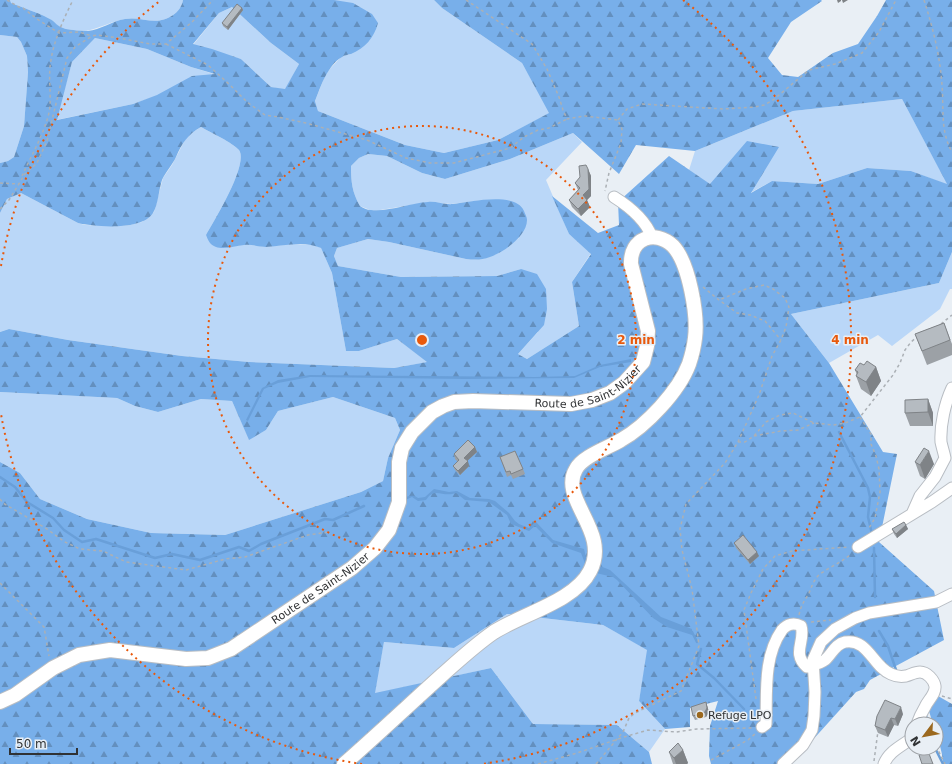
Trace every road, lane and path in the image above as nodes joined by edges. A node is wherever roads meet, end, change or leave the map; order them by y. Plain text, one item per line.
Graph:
1 (7, 0) edge
2 (73, 0) edge
3 (213, 0) edge
4 (466, 0) edge
5 (896, 0) edge
6 (924, 0) edge
7 (59, 33) junction
8 (92, 36) junction
9 (166, 44) junction
10 (568, 119) junction
11 (618, 120) junction
12 (952, 152) edge
13 (0, 184) edge
14 (19, 184) junction
15 (609, 195) joint
16 (0, 209) edge
17 (652, 237) junction
18 (952, 315) edge
19 (936, 328) edge
20 (919, 336) edge
21 (781, 340) junction
22 (952, 388) edge
23 (860, 417) junction
24 (814, 423) junction
25 (754, 436) junction
26 (738, 442) junction
27 (952, 488) edge
28 (0, 500) edge
29 (912, 514) junction
30 (867, 531) dead end
31 (329, 532) dead end
32 (858, 547) junction
33 (0, 584) edge
34 (952, 594) edge
35 (835, 620) dead end
36 (798, 624) junction
37 (814, 664) junction
38 (53, 668) junction
39 (756, 699) dead end
40 (0, 702) edge
41 (921, 716) edge
42 (762, 727) junction
43 (878, 730) edge
44 (618, 739) junction
45 (904, 743) edge
46 (711, 760) dead end
47 (344, 764) edge
48 (538, 764) edge
49 (596, 764) edge
50 (784, 764) edge
51 (874, 764) edge
52 (884, 764) edge

1 - 7 path
2 - 7 path
3 - 9 path
4 - 10 path
5 - 11 path
6 - 12 path
7 - 8 path
7 - 14 path
8 - 9 path
8 - 14 path
9 - 10 path
10 - 11 path
11 - 15 path
13 - 14 path
14 - 16 path
15 - 17 street
17 - 38 main road, Route de Saint-Nizier
17 - 47 main road
18 - 19 path
20 - 23 path
21 - 21 path
21 - 26 path
22 - 29 street
23 - 24 path
23 - 30 path
24 - 25 path
24 - 25 path
25 - 26 path
26 - 44 path
27 - 29 street
28 - 31 path
29 - 32 street
32 - 36 path
32 - 39 path
33 - 38 path
34 - 37 street
35 - 36 path
36 - 37 street
36 - 42 street
37 - 41 street
37 - 50 street
38 - 40 main road, Route de Saint-Nizier
42 - 44 path
42 - 46 path
43 - 51 path
44 - 48 path
44 - 49 path
45 - 52 street

